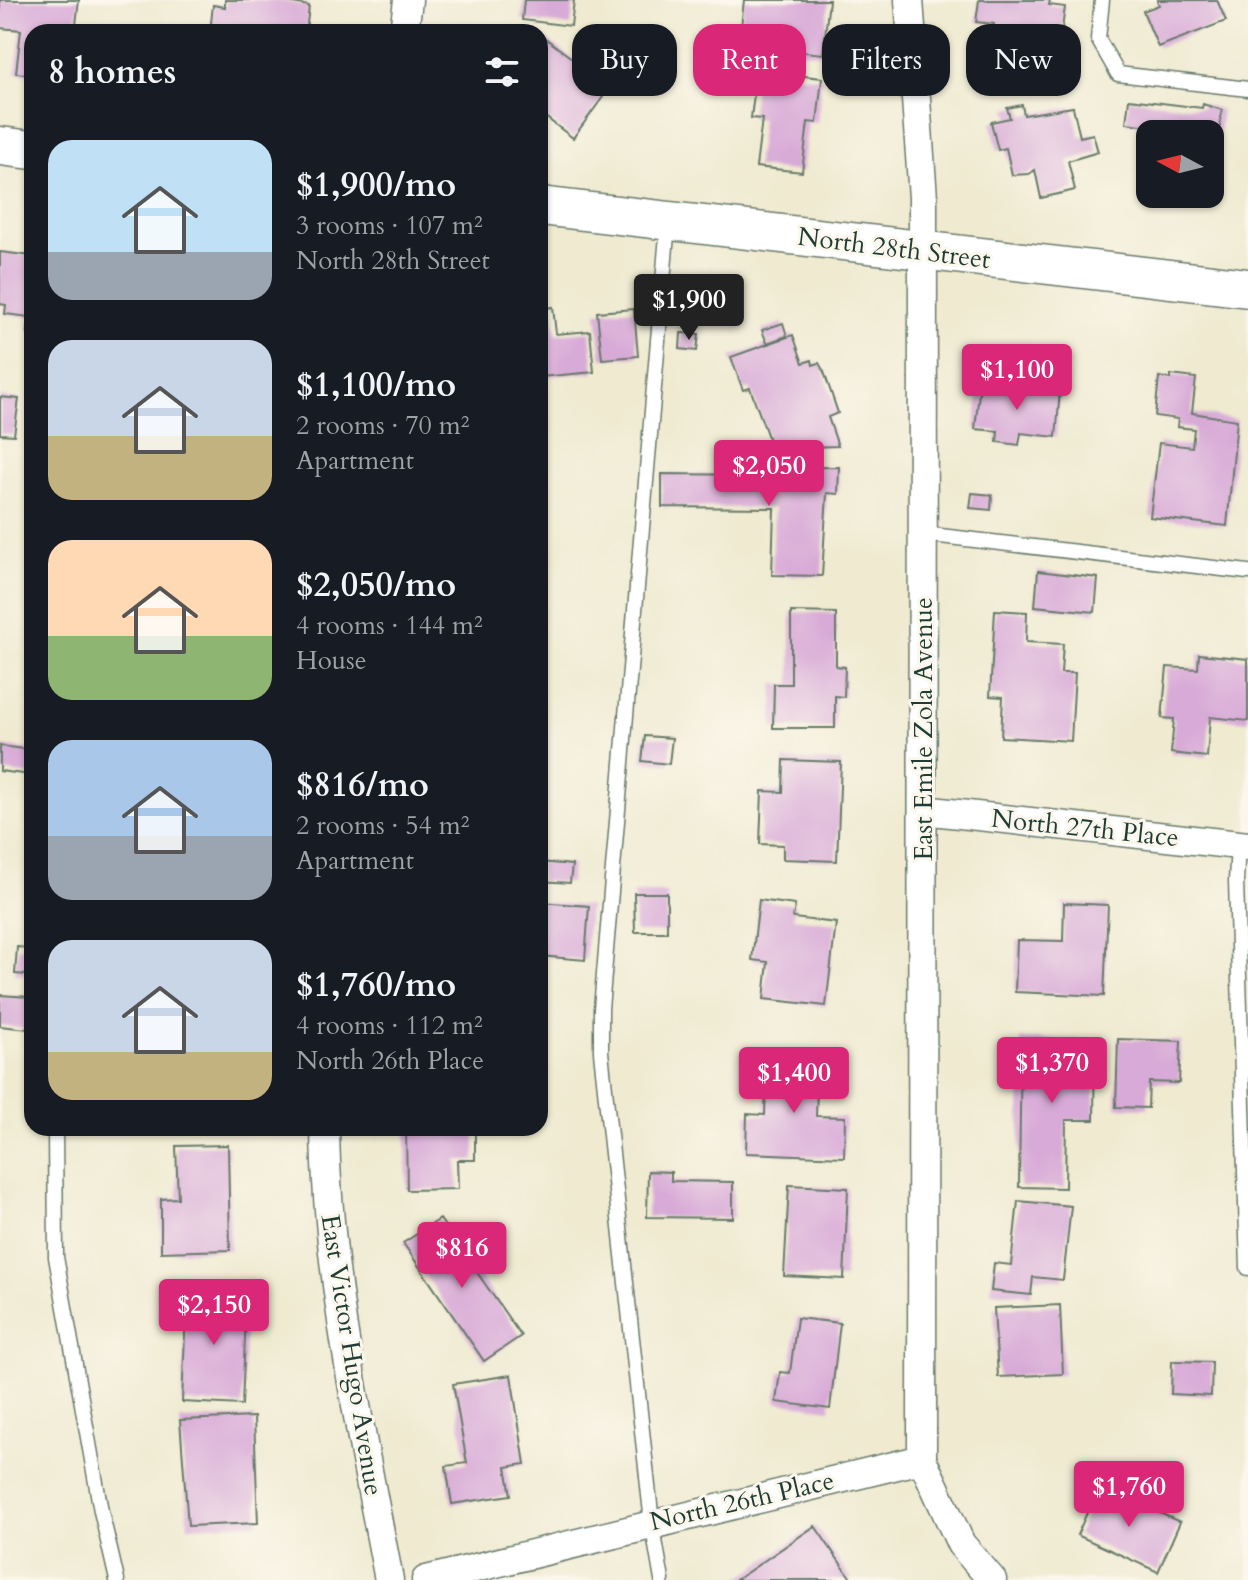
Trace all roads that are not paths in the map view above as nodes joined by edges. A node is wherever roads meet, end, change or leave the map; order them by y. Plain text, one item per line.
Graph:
1 (408, 0) edge
2 (909, 0) edge
3 (1102, 0) edge
4 (405, 24) edge
5 (1248, 89) edge
6 (0, 146) edge
7 (24, 149) edge
8 (548, 207) edge
9 (669, 221) junction
10 (924, 252) junction
11 (1248, 288) edge
12 (923, 534) junction
13 (1248, 572) edge
14 (923, 810) junction
15 (1243, 845) edge
16 (55, 1136) edge
17 (325, 1136) edge
18 (1248, 1268) edge
19 (922, 1459) junction
20 (652, 1523) junction
21 (117, 1580) edge
22 (389, 1580) edge
23 (426, 1580) edge
24 (662, 1580) edge
25 (992, 1580) edge

1 - 4 street
2 - 10 street, East Emile Zola Avenue
3 - 5 lane
6 - 7 street
8 - 9 street, North 28th Street
9 - 10 street, North 28th Street
9 - 20 lane
10 - 11 street, North 28th Street
10 - 12 street, East Emile Zola Avenue
12 - 13 lane
12 - 14 street, East Emile Zola Avenue
14 - 15 street, North 27th Place
14 - 19 street, East Emile Zola Avenue
15 - 18 lane
16 - 21 lane
17 - 22 street, East Victor Hugo Avenue
19 - 20 street, North 26th Place
19 - 25 street
20 - 23 street, North 26th Place
20 - 24 lane

